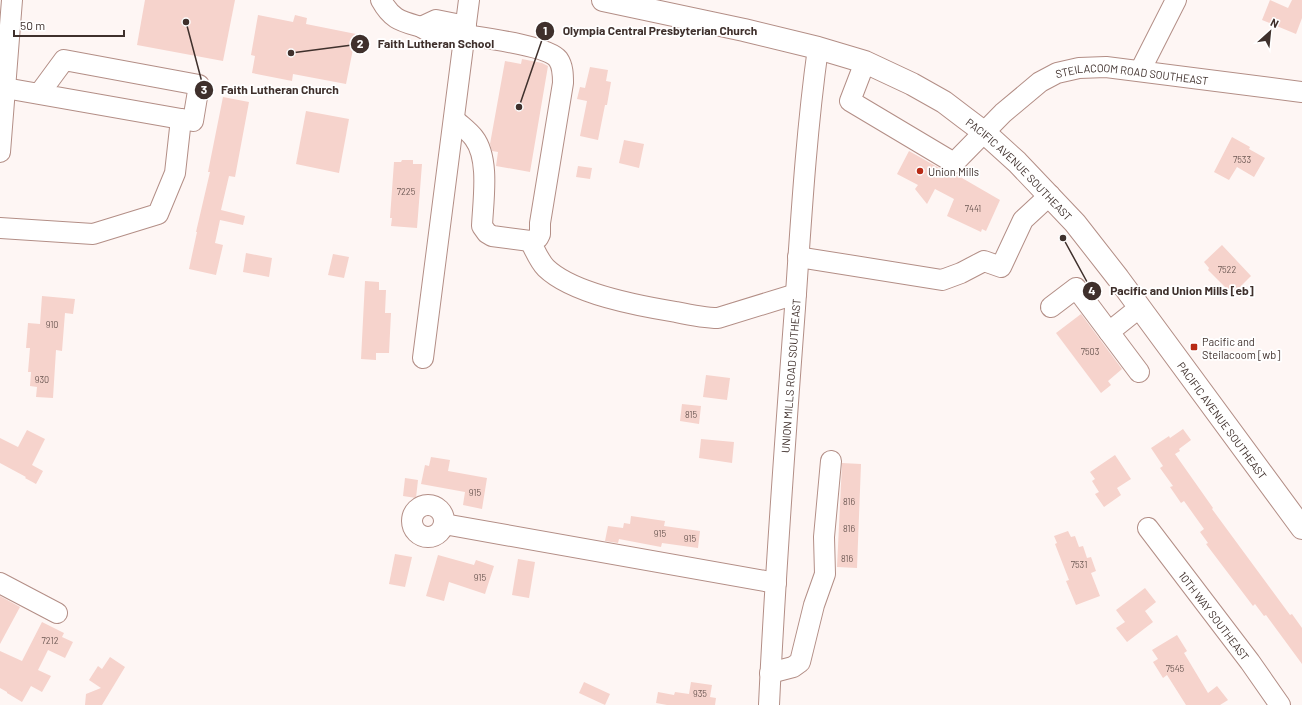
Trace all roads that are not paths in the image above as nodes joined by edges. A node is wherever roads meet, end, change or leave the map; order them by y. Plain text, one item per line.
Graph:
1 (12, 0) edge
2 (382, 0) edge
3 (469, 0) edge
4 (603, 0) edge
5 (1176, 0) edge
6 (465, 34) junction
7 (818, 48) junction
8 (865, 62) junction
9 (1140, 71) junction
10 (5, 88) junction
11 (1302, 92) edge
12 (39, 94) junction
13 (181, 119) junction
14 (454, 119) junction
15 (985, 133) junction
16 (0, 152) edge
17 (1050, 195) junction
18 (0, 228) edge
19 (530, 241) junction
20 (798, 257) junction
21 (796, 294) junction
22 (1051, 307) dead end
23 (1139, 308) junction
24 (1109, 332) junction
25 (423, 358) dead end
26 (1139, 372) dead end
27 (831, 461) dead end
28 (444, 524) dead end
29 (1148, 528) dead end
30 (1302, 528) edge
31 (0, 583) edge
32 (776, 583) junction
33 (57, 613) dead end
34 (770, 673) junction
35 (769, 705) edge
36 (1280, 705) edge

1 - 10 street
2 - 6 street
3 - 6 street
4 - 7 main road, PACIFIC AVENUE SOUTHEAST
5 - 9 street
6 - 14 street
6 - 19 street
7 - 8 main road, PACIFIC AVENUE SOUTHEAST
7 - 20 street, UNION MILLS ROAD SOUTHEAST
8 - 15 main road, PACIFIC AVENUE SOUTHEAST
8 - 15 street, STEILACOOM ROAD SOUTHEAST
9 - 11 street, STEILACOOM ROAD SOUTHEAST
9 - 15 street, STEILACOOM ROAD SOUTHEAST
10 - 12 street
10 - 16 street
12 - 13 street
12 - 13 street
13 - 18 street
14 - 19 street
14 - 25 street
15 - 17 main road, PACIFIC AVENUE SOUTHEAST
17 - 20 street
17 - 23 main road, PACIFIC AVENUE SOUTHEAST
19 - 21 street
20 - 21 street, UNION MILLS ROAD SOUTHEAST
21 - 32 street, UNION MILLS ROAD SOUTHEAST
22 - 24 street
23 - 24 street
23 - 30 main road, PACIFIC AVENUE SOUTHEAST
24 - 26 street
27 - 34 street
28 - 32 street
29 - 36 street, 10TH WAY SOUTHEAST
31 - 33 street
32 - 34 street, UNION MILLS ROAD SOUTHEAST
34 - 35 street, UNION MILLS ROAD SOUTHEAST

